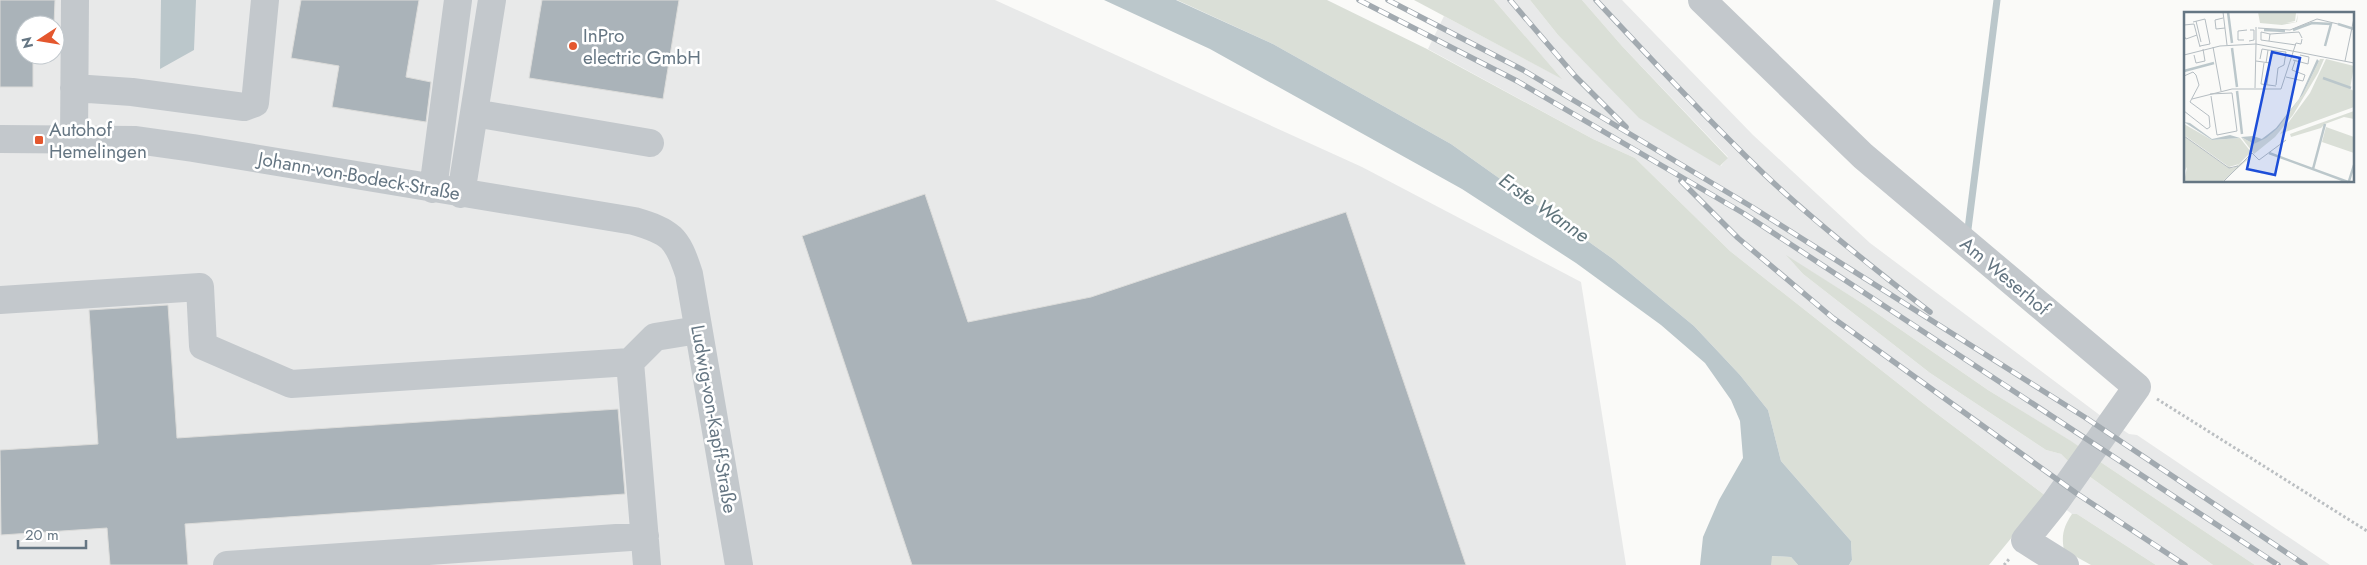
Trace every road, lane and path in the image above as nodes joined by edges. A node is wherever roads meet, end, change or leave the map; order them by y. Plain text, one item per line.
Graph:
1 (75, 0) edge
2 (265, 0) edge
3 (458, 0) edge
4 (492, 0) edge
5 (1702, 0) edge
6 (74, 88) junction
7 (474, 113) junction
8 (0, 139) edge
9 (74, 140) junction
10 (650, 144) dead end
11 (433, 189) junction
12 (461, 194) junction
13 (689, 274) joint
14 (0, 300) edge
15 (698, 330) junction
16 (630, 362) junction
17 (2137, 387) junction
18 (2367, 531) edge
19 (645, 536) junction
20 (226, 565) edge
21 (647, 565) edge
22 (739, 565) edge
23 (2065, 565) edge

1 - 6 street
2 - 6 street
3 - 11 street
4 - 7 street
5 - 17 street, Am Weserhof
6 - 9 street
7 - 10 street
7 - 12 street
8 - 9 street, Johann-von-Bodeck-Straße
9 - 11 street, Johann-von-Bodeck-Straße
11 - 12 street, Johann-von-Bodeck-Straße
12 - 13 street, Johann-von-Bodeck-Straße
13 - 15 street, Ludwig-von-Kapff-Straße
14 - 16 street
15 - 16 street
15 - 22 street, Ludwig-von-Kapff-Straße
16 - 19 street
17 - 18 path
17 - 23 street
19 - 20 street
19 - 21 street

